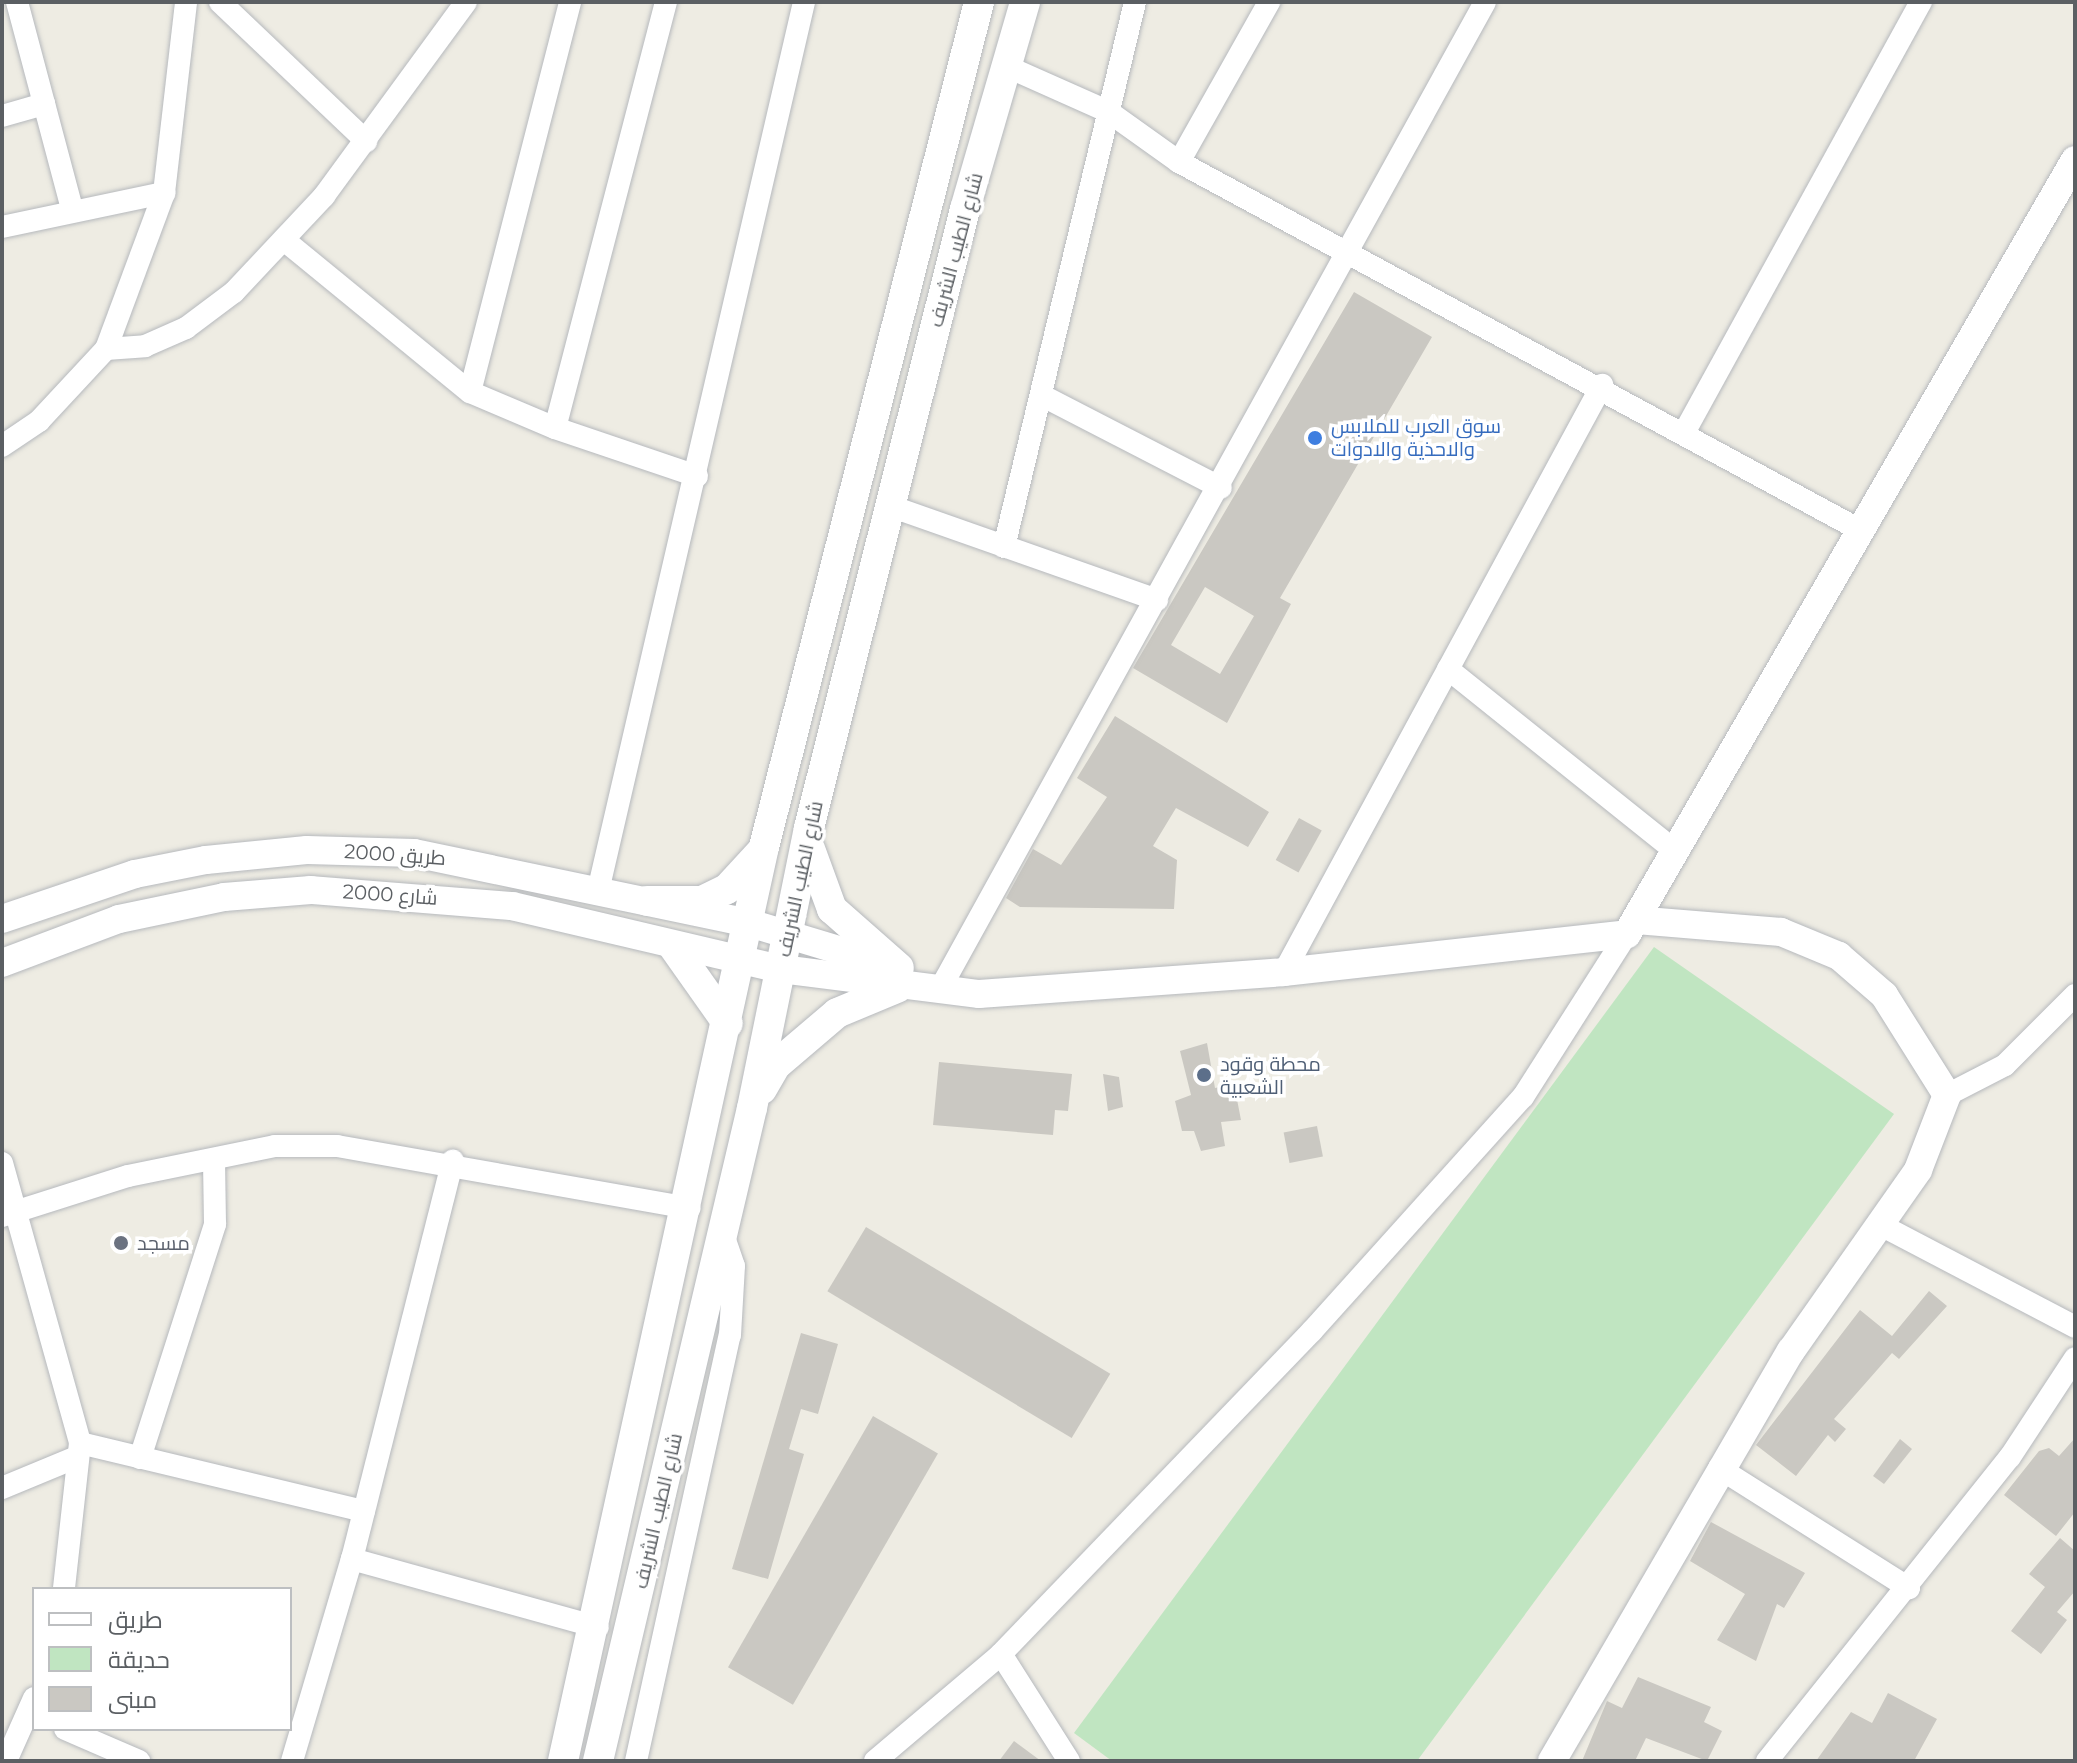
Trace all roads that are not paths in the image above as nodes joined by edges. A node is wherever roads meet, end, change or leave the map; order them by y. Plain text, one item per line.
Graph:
1 (17, 2) edge
2 (186, 2) edge
3 (220, 2) edge
4 (466, 2) edge
5 (570, 2) edge
6 (666, 2) edge
7 (804, 2) edge
8 (979, 2) edge
9 (1025, 2) edge
10 (1135, 2) edge
11 (1269, 2) edge
12 (1485, 2) edge
13 (1921, 2) edge
14 (1008, 67) junction
15 (44, 104) junction
16 (1109, 112) junction
17 (2, 116) edge
18 (366, 141) junction
19 (2075, 160) edge
20 (1179, 162) junction
21 (164, 193) junction
22 (72, 209) junction
23 (2, 227) edge
24 (284, 240) junction
25 (1351, 248) junction
26 (106, 349) junction
27 (1602, 385) junction
28 (470, 392) junction
29 (1043, 396) junction
30 (555, 428) junction
31 (1685, 431) junction
32 (2, 446) edge
33 (697, 476) junction
34 (1221, 488) junction
35 (893, 507) junction
36 (1858, 529) junction
37 (1004, 547) junction
38 (1157, 600) junction
39 (1448, 669) junction
40 (809, 828) junction
41 (764, 847) junction
42 (1675, 851) junction
43 (598, 891) junction
44 (647, 901) junction
45 (2, 919) edge
46 (749, 923) junction
47 (1632, 927) junction
48 (789, 934) junction
49 (673, 946) junction
50 (741, 960) junction
51 (2, 963) edge
52 (781, 969) junction
53 (1284, 972) junction
54 (898, 978) junction
55 (935, 988) junction
56 (2075, 995) edge
57 (728, 1024) junction
58 (1947, 1095) junction
59 (752, 1108) junction
60 (214, 1160) junction
61 (453, 1161) junction
62 (2, 1163) edge
63 (690, 1208) junction
64 (11, 1212) edge
65 (1879, 1224) junction
66 (721, 1227) junction
67 (2075, 1327) edge
68 (2075, 1358) edge
69 (79, 1450) junction
70 (140, 1458) junction
71 (1719, 1468) junction
72 (2, 1488) edge
73 (364, 1511) junction
74 (352, 1559) junction
75 (64, 1587) edge
76 (1909, 1588) junction
77 (598, 1627) junction
78 (1001, 1654) junction
79 (32, 1709) edge
80 (70, 1731) edge
81 (7, 1750) edge
82 (563, 1757) edge
83 (139, 1761) edge
84 (292, 1761) edge
85 (598, 1761) edge
86 (636, 1761) edge
87 (875, 1761) edge
88 (1069, 1761) edge
89 (1552, 1761) edge
90 (1767, 1761) edge

1 - 15 street
2 - 21 street
3 - 18 street
4 - 18 street
5 - 28 street
6 - 30 street
7 - 33 street
8 - 41 main road, شارع الطيب الشريف
9 - 14 main road, شارع الطيب الشريف
10 - 16 street
11 - 20 street
12 - 25 street
13 - 31 street
14 - 16 street
14 - 35 main road, شارع الطيب الشريف
15 - 17 street
15 - 22 street
16 - 20 street
16 - 29 street
18 - 24 street
19 - 36 street
20 - 25 street
21 - 22 street
21 - 26 street
22 - 23 street
24 - 26 street
24 - 28 street
25 - 27 street
25 - 34 street
26 - 32 street
27 - 31 street
27 - 39 street
28 - 30 street
29 - 34 street
29 - 37 street
30 - 33 street
31 - 36 street
33 - 43 street
34 - 38 street
35 - 37 street
35 - 40 main road, شارع الطيب الشريف
36 - 42 street
37 - 38 street
38 - 55 street
39 - 42 street
39 - 53 street
40 - 48 main road, شارع الطيب الشريف
40 - 54 main road
41 - 44 main road
41 - 46 main road, شارع الطيب الشريف
42 - 47 street
43 - 44 street, طريق 2000
43 - 45 street, طريق 2000
44 - 46 street, طريق 2000
46 - 48 street, طريق 2000
46 - 50 main road, شارع الطيب الشريف
47 - 53 street
47 - 58 street
47 - 78 street
48 - 52 main road, شارع الطيب الشريف
48 - 54 street, طريق 2000
49 - 50 street, شارع 2000
49 - 51 street, شارع 2000
49 - 57 main road
50 - 52 street, شارع 2000
50 - 57 main road, شارع الطيب الشريف
52 - 54 street, شارع 2000
52 - 59 main road, شارع الطيب الشريف
53 - 55 street
54 - 55 street
54 - 59 main road
56 - 58 street
57 - 63 main road, شارع الطيب الشريف
58 - 65 street
59 - 66 main road, شارع الطيب الشريف
60 - 61 street
60 - 64 street
60 - 70 street
61 - 63 street
61 - 73 street
62 - 64 street
63 - 77 main road, شارع الطيب الشريف
64 - 69 street
65 - 67 street
65 - 71 street
66 - 85 main road, شارع الطيب الشريف
66 - 86 street
68 - 76 street
69 - 70 street
69 - 72 street
69 - 75 street
70 - 73 street
71 - 76 street
71 - 89 street
73 - 74 street
74 - 77 street
74 - 84 street
76 - 90 street
77 - 82 main road, شارع الطيب الشريف
78 - 87 street
78 - 88 street
79 - 81 street
80 - 83 street

